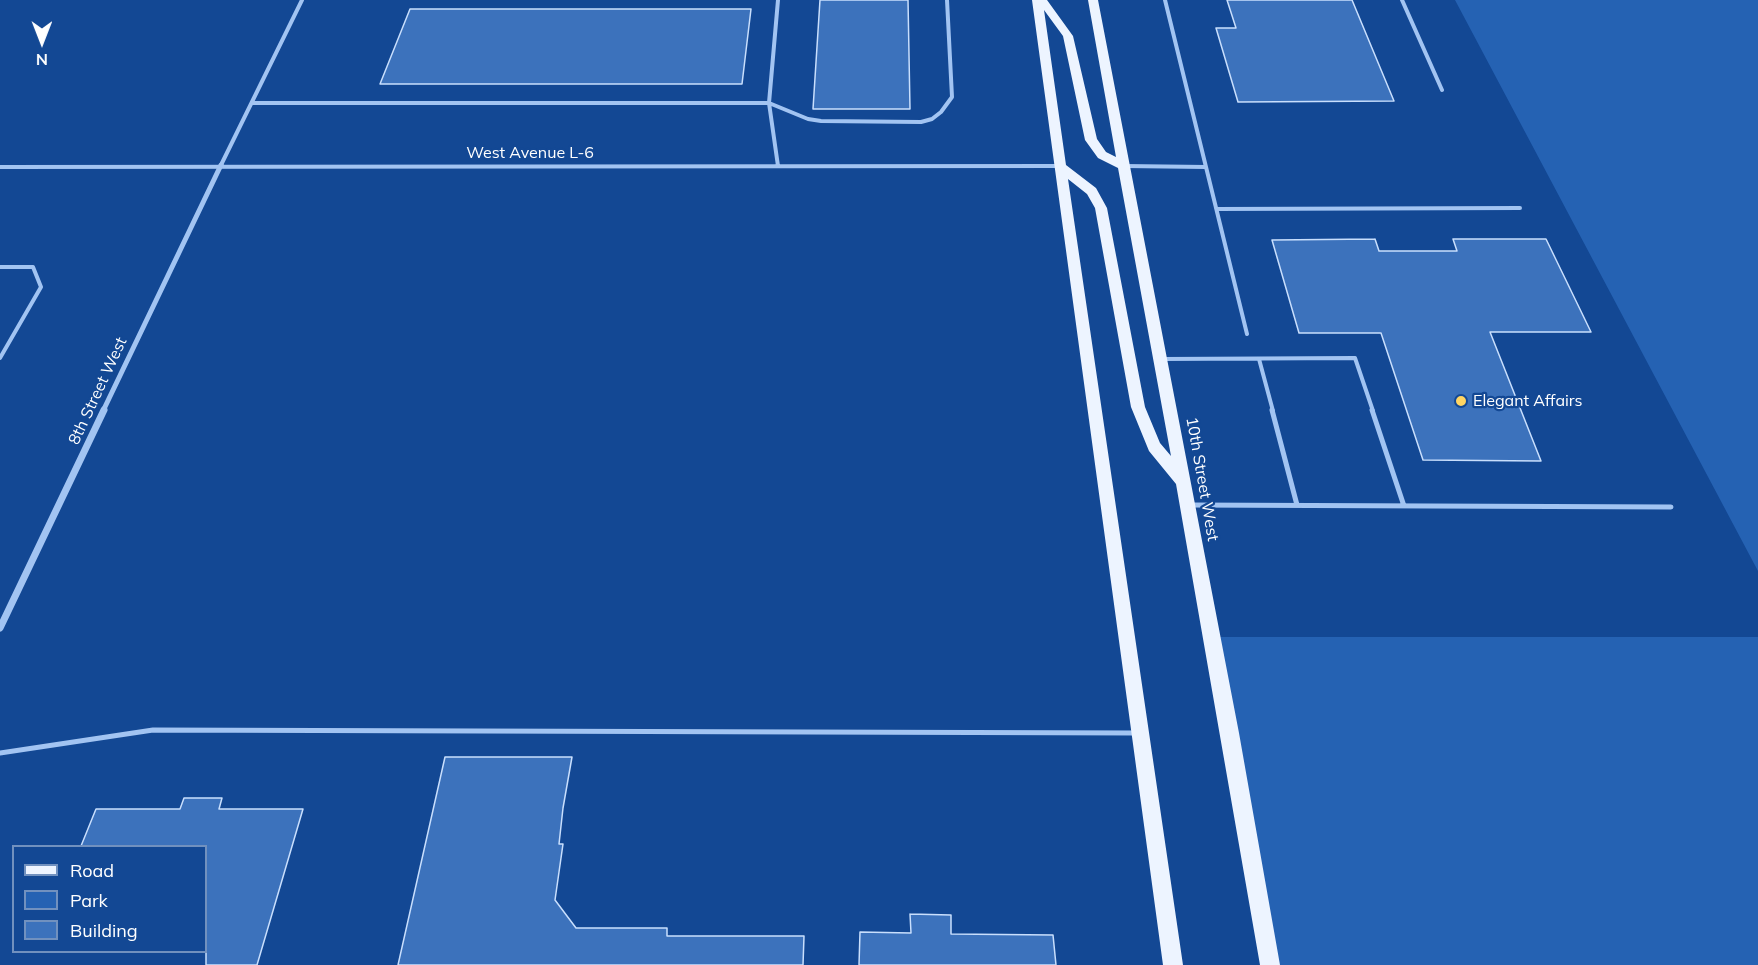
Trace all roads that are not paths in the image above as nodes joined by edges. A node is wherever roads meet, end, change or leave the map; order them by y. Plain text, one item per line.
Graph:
1 (302, 0) edge
2 (778, 0) edge
3 (947, 0) edge
4 (1037, 0) edge
5 (1042, 0) edge
6 (1092, 0) edge
7 (1165, 0) edge
8 (1402, 0) edge
9 (1442, 90) dead end
10 (252, 103) junction
11 (770, 103) junction
12 (221, 165) junction
13 (778, 166) junction
14 (1060, 166) junction
15 (1124, 166) junction
16 (1206, 166) junction
17 (0, 167) edge
18 (1520, 208) dead end
19 (1217, 209) junction
20 (0, 267) edge
21 (1247, 334) dead end
22 (0, 358) edge
23 (1160, 359) junction
24 (1259, 359) junction
25 (1183, 482) junction
26 (1187, 505) junction
27 (1297, 505) junction
28 (1404, 506) junction
29 (1671, 507) dead end
30 (0, 628) edge
31 (1139, 733) junction
32 (0, 753) edge
33 (1173, 965) edge
34 (1270, 965) edge

1 - 10 lane
2 - 11 lane
3 - 11 lane
4 - 14 main road
5 - 15 main road
6 - 15 main road, 10th Street West
7 - 16 lane
8 - 9 lane
10 - 11 lane
10 - 12 lane
11 - 13 lane
12 - 13 lane, West Avenue L-6
12 - 17 lane, West Avenue L-6
12 - 30 street, 8th Street West
13 - 14 lane, West Avenue L-6
14 - 25 main road
14 - 31 main road
15 - 16 lane
15 - 23 main road, 10th Street West
16 - 19 lane
18 - 19 lane
19 - 21 lane
20 - 22 lane
23 - 24 lane
23 - 25 main road, 10th Street West
24 - 27 lane
24 - 28 lane
25 - 26 main road, 10th Street West
26 - 27 lane
26 - 34 main road, 10th Street West
27 - 28 lane
28 - 29 lane
31 - 32 lane
31 - 33 main road

